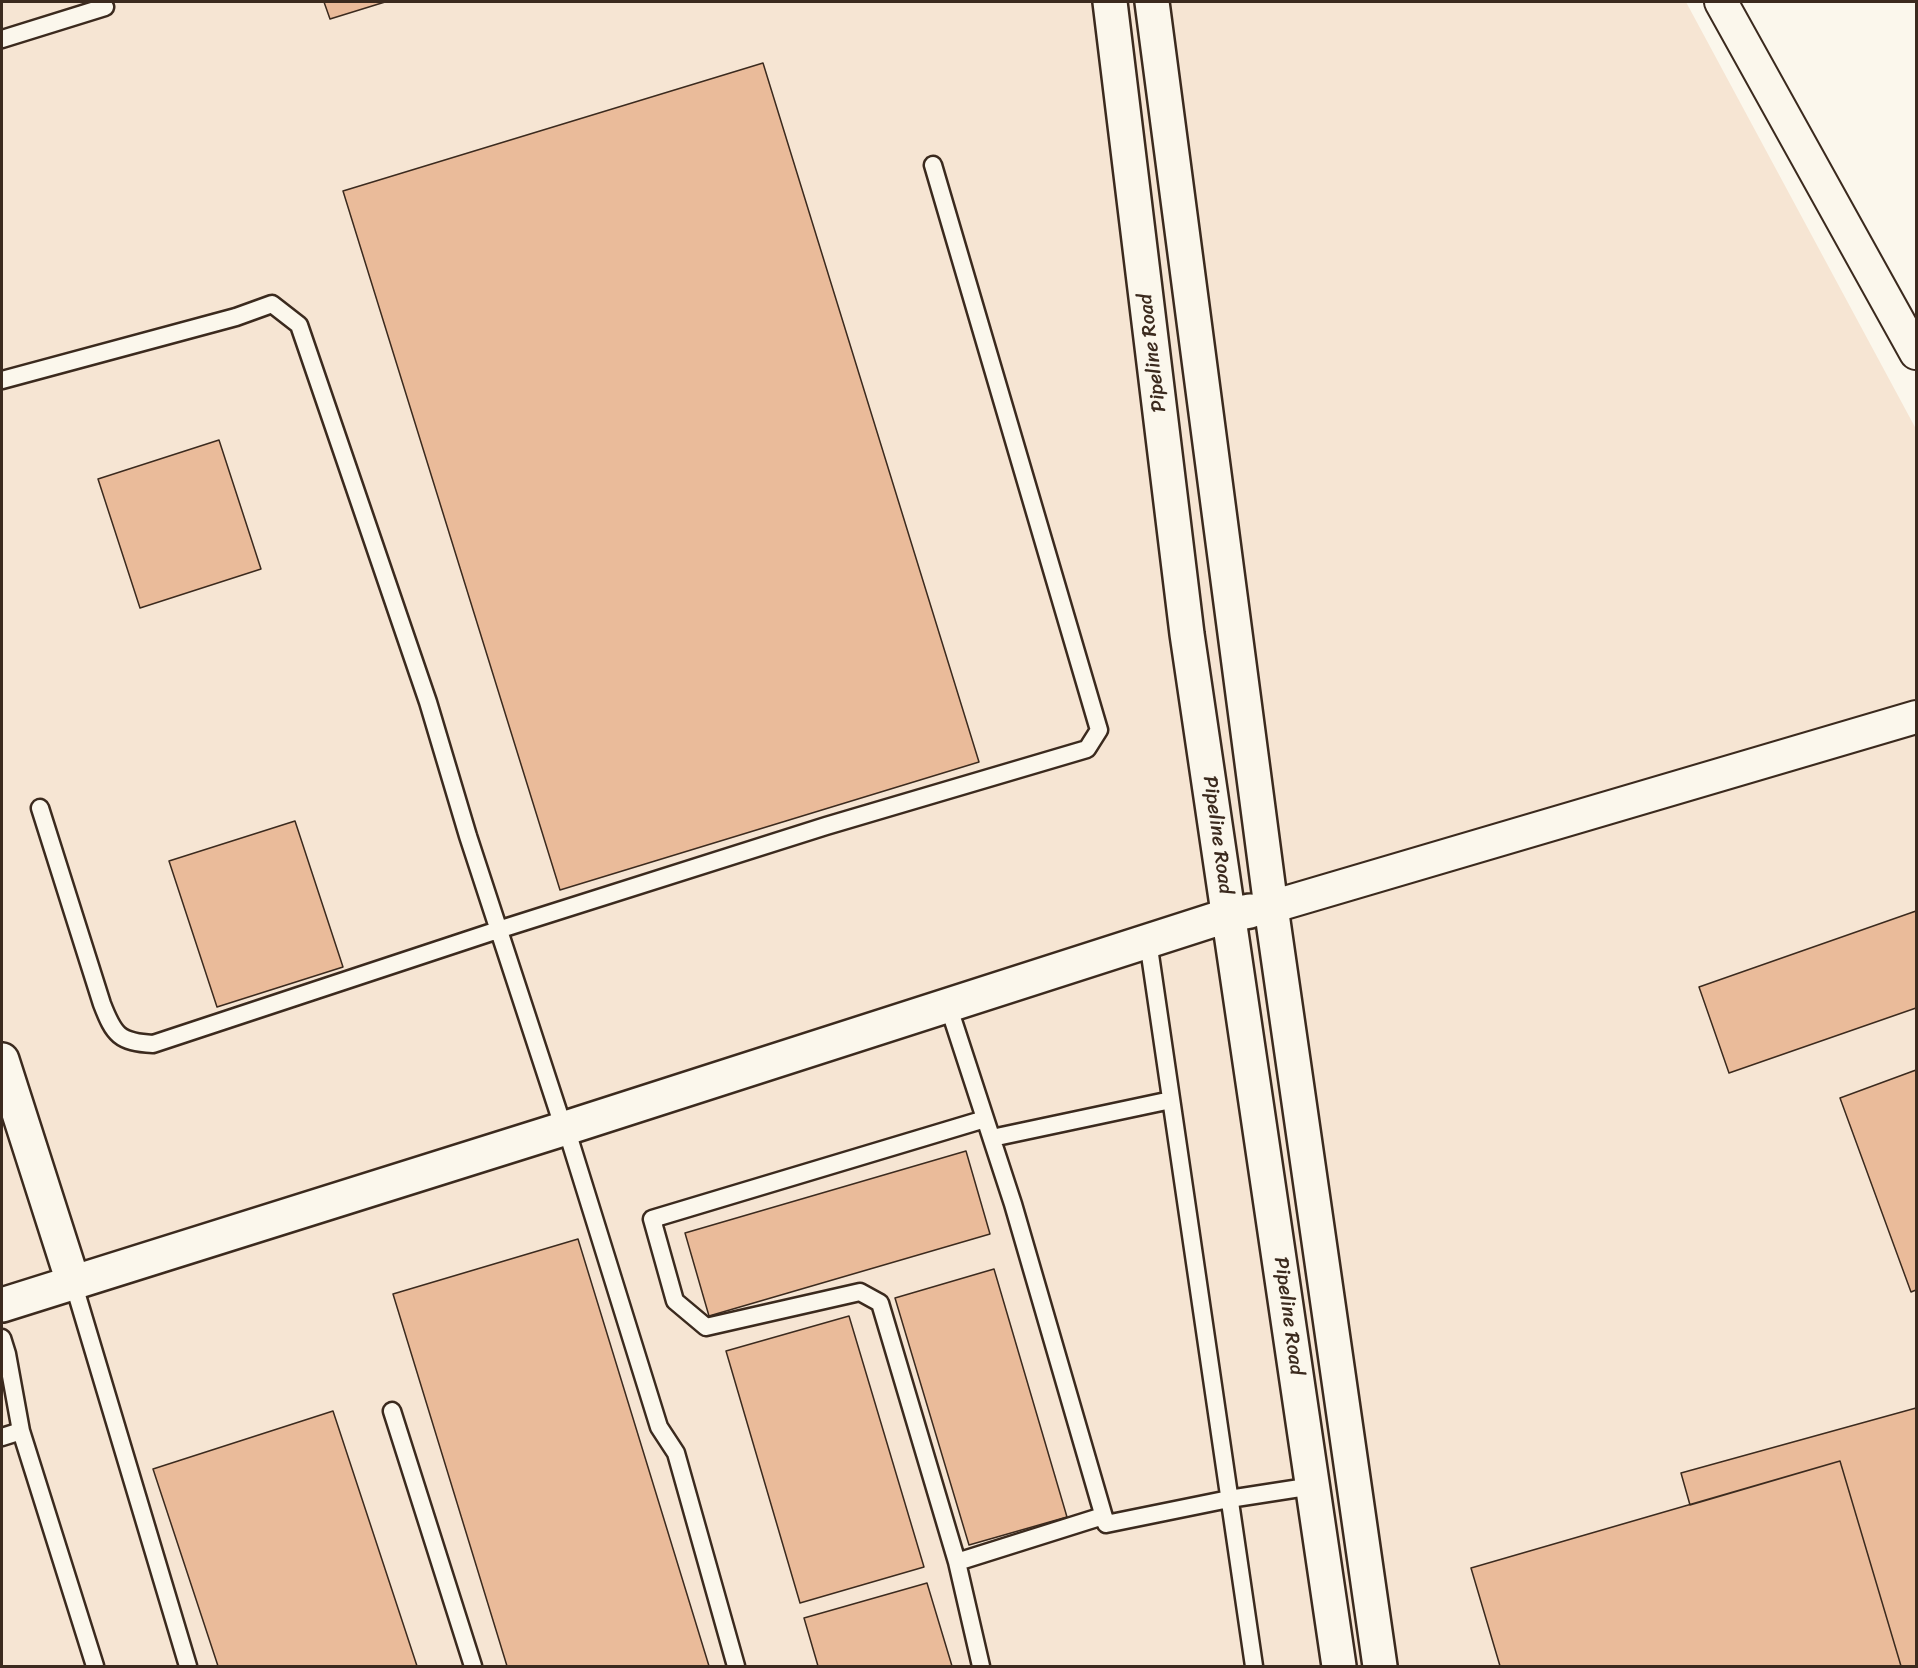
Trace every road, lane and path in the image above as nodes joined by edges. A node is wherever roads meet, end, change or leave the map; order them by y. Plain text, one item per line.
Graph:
1 (1110, 2) edge
2 (1152, 2) edge
3 (1721, 2) edge
4 (105, 7) dead end
5 (2, 39) edge
6 (1173, 159) junction
7 (1130, 162) junction
8 (933, 165) dead end
9 (1917, 353) edge
10 (2, 380) edge
11 (1917, 717) edge
12 (40, 808) dead end
13 (1271, 907) junction
14 (1229, 915) junction
15 (498, 930) junction
16 (1148, 941) junction
17 (948, 1005) junction
18 (2, 1060) edge
19 (1171, 1100) junction
20 (985, 1119) junction
21 (566, 1128) junction
22 (992, 1138) junction
23 (73, 1282) junction
24 (2, 1305) edge
25 (2, 1338) edge
26 (392, 1411) dead end
27 (21, 1431) junction
28 (2, 1437) edge
29 (1313, 1486) junction
30 (1229, 1498) junction
31 (1103, 1516) junction
32 (957, 1562) junction
33 (94, 1666) edge
34 (188, 1666) edge
35 (472, 1666) edge
36 (736, 1666) edge
37 (981, 1666) edge
38 (1254, 1666) edge
39 (1339, 1666) edge
40 (1380, 1666) edge

1 - 7 main road, Pipeline Road
2 - 6 main road
3 - 9 street
4 - 5 lane
6 - 7 main road
6 - 13 main road
7 - 14 main road, Pipeline Road
8 - 15 lane
10 - 15 lane
11 - 13 street
12 - 15 lane
13 - 14 main road
13 - 40 main road
14 - 16 main road
14 - 29 main road, Pipeline Road
15 - 21 lane
16 - 17 main road
16 - 19 lane
17 - 20 lane
17 - 21 main road
18 - 23 main road
19 - 22 lane
19 - 30 lane
20 - 22 lane
20 - 32 lane
21 - 23 main road
21 - 36 lane
22 - 31 lane
23 - 24 main road
23 - 34 lane
25 - 27 lane
26 - 35 lane
27 - 28 lane
27 - 33 lane
29 - 30 lane
29 - 39 main road, Pipeline Road
30 - 31 lane
30 - 38 lane
31 - 32 lane
32 - 37 lane

